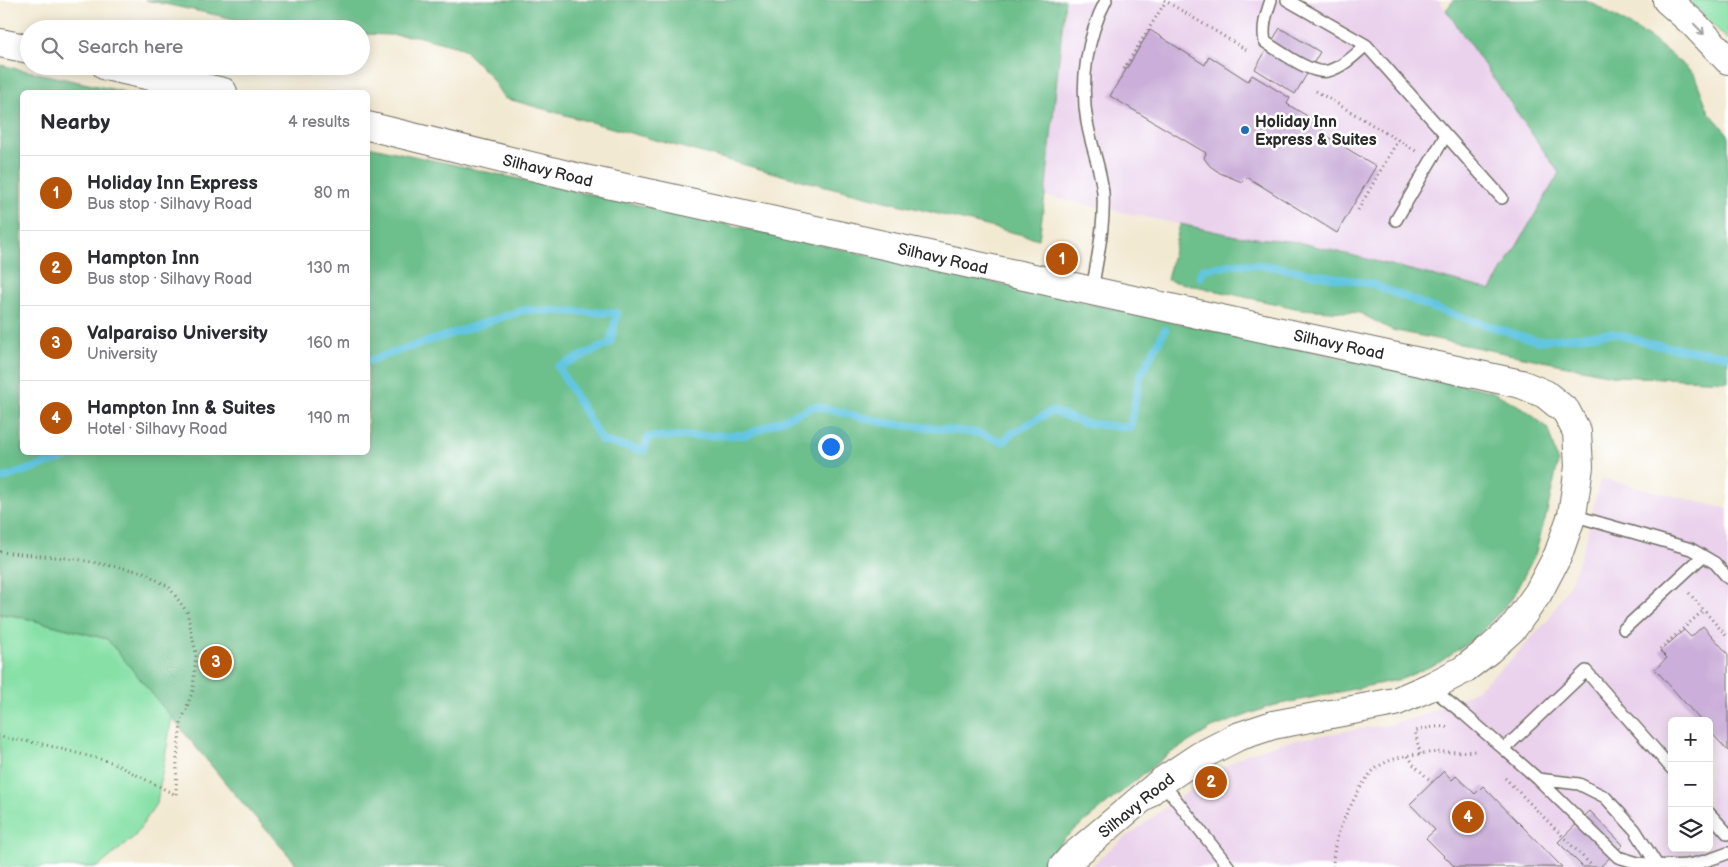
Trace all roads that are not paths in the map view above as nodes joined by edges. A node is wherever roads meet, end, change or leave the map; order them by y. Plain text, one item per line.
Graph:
1 (1106, 0) edge
2 (1271, 0) edge
3 (1287, 0) edge
4 (1667, 0) edge
5 (0, 42) edge
6 (1366, 45) junction
7 (20, 47) edge
8 (1728, 60) edge
9 (146, 75) edge
10 (214, 90) edge
11 (370, 126) edge
12 (1446, 135) junction
13 (1502, 198) dead end
14 (1396, 220) dead end
15 (1092, 292) junction
16 (1572, 515) junction
17 (1703, 556) junction
18 (1728, 578) edge
19 (1624, 629) dead end
20 (1430, 687) junction
21 (1504, 749) junction
22 (1668, 764) edge
23 (1538, 779) junction
24 (1161, 782) junction
25 (1713, 817) edge
26 (1728, 834) edge
27 (1728, 853) edge
28 (1657, 865) junction
29 (1063, 867) edge
30 (1229, 867) edge

1 - 15 lane
2 - 6 lane
3 - 6 lane
4 -> 8 main road
5 - 7 main road
6 - 12 lane
9 - 10 main road
11 - 15 main road, Silhavy Road
12 - 13 lane
12 - 14 lane
15 - 16 main road, Silhavy Road
16 - 17 lane
16 - 20 main road, Silhavy Road
17 - 18 lane
17 - 19 lane
20 - 21 lane
20 - 24 main road, Silhavy Road
21 - 22 lane
21 - 23 lane
23 - 28 lane
23 - 28 lane
24 - 29 main road, Silhavy Road
24 - 30 lane
25 - 26 lane
27 - 28 lane

